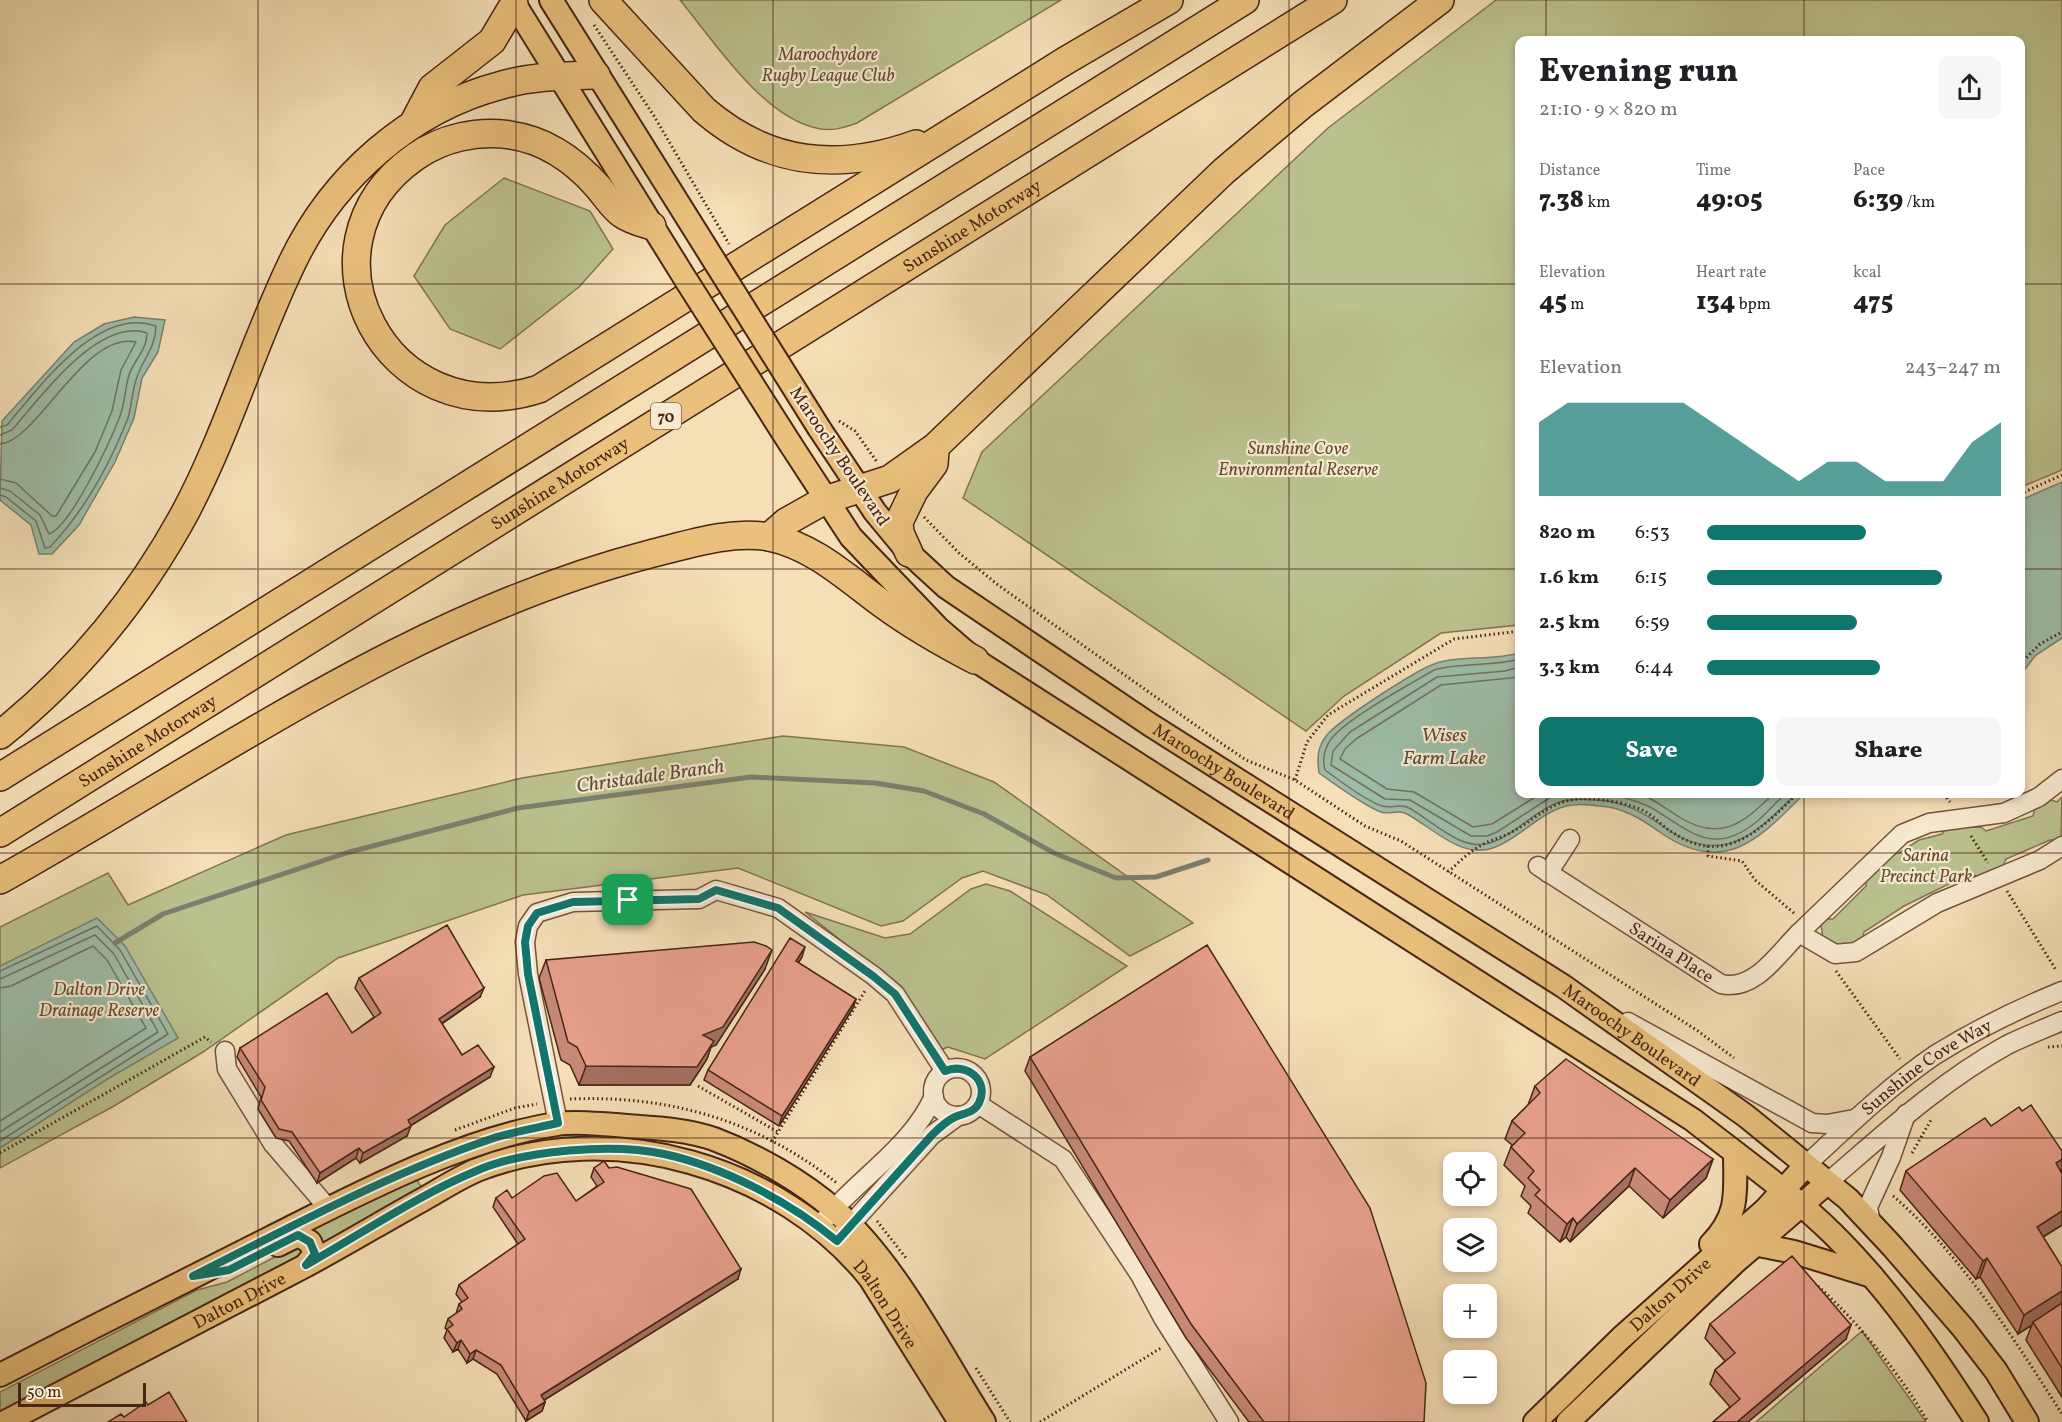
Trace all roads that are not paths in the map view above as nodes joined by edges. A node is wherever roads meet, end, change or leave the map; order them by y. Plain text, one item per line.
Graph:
1 (551, 0) edge
2 (603, 0) edge
3 (1169, 0) edge
4 (1245, 0) edge
5 (1333, 0) edge
6 (1440, 0) edge
7 (513, 2) edge
8 (596, 75) junction
9 (559, 76) junction
10 (413, 124) junction
11 (961, 128) junction
12 (652, 226) junction
13 (935, 447) junction
14 (859, 490) junction
15 (825, 500) junction
16 (769, 537) junction
17 (909, 553) junction
18 (975, 660) junction
19 (0, 735) edge
20 (0, 777) edge
21 (2062, 779) edge
22 (0, 833) edge
23 (1570, 839) dead end
24 (2062, 846) edge
25 (0, 880) edge
26 (1804, 928) junction
27 (1563, 986) junction
28 (2062, 992) edge
29 (2058, 1025) edge
30 (225, 1051) road end
31 (941, 1065) junction
32 (934, 1096) junction
33 (978, 1104) junction
34 (1907, 1113) junction
35 (958, 1116) junction
36 (1854, 1119) junction
37 (558, 1123) junction
38 (1735, 1153) junction
39 (449, 1155) junction
40 (522, 1157) junction
41 (1806, 1166) junction
42 (1827, 1183) junction
43 (1782, 1191) junction
44 (1800, 1205) junction
45 (833, 1208) junction
46 (328, 1209) junction
47 (1871, 1224) junction
48 (819, 1227) junction
49 (844, 1233) junction
50 (1754, 1244) junction
51 (306, 1265) junction
52 (193, 1276) junction
53 (1873, 1277) junction
54 (1621, 1338) junction
55 (0, 1375) edge
56 (4, 1422) edge
57 (960, 1422) edge
58 (984, 1422) edge
59 (1229, 1422) edge
60 (1535, 1422) edge
61 (1568, 1422) edge
62 (1977, 1422) edge
63 (2027, 1422) edge

1 - 8 main road, Maroochy Boulevard
2 - 11 highway
3 - 11 highway
4 - 20 highway
5 - 22 highway, Sunshine Motorway / 70
6 - 13 highway
7 - 9 main road, Maroochy Boulevard
7 - 10 highway
8 - 9 highway
8 - 14 main road, Maroochy Boulevard, bridge
9 - 10 highway
9 - 12 main road, Maroochy Boulevard
10 - 19 highway
11 - 12 highway
12 - 15 main road, Maroochy Boulevard, bridge
13 - 14 highway
13 - 17 highway
14 - 15 highway
14 - 17 main road, Maroochy Boulevard
15 - 16 highway
15 - 18 main road, Maroochy Boulevard
16 - 18 highway
16 - 25 highway
17 - 27 main road, Maroochy Boulevard
18 - 38 main road, Maroochy Boulevard
21 - 26 street, Sarina Place
23 - 26 street, Sarina Place
24 - 26 street
27 - 36 street
27 - 41 main road, Maroochy Boulevard
28 - 36 street, Sunshine Cove Way
29 - 34 street, Sunshine Cove Way
30 - 46 street
31 - 32 street
31 - 33 street
31 - 37 street
32 - 35 street
32 - 45 street
33 - 35 street
33 - 59 street
34 - 42 street, Sunshine Cove Way
34 - 47 street
35 - 49 street
36 - 41 street, Sunshine Cove Way
37 - 39 main road
37 - 45 main road
38 - 43 main road, Maroochy Boulevard
38 - 54 main road
39 - 40 main road
39 - 46 main road
40 - 48 main road, Dalton Drive
40 - 51 main road, Dalton Drive
41 - 42 main road, Maroochy Boulevard
41 - 43 main road, Dalton Drive
42 - 44 main road, Dalton Drive
42 - 47 main road, Maroochy Boulevard
43 - 44 main road, Maroochy Boulevard
43 - 54 main road, Dalton Drive
44 - 50 main road, Dalton Drive
44 - 53 main road, Maroochy Boulevard
45 - 48 street
45 - 49 main road
46 - 52 main road
47 - 63 main road, Maroochy Boulevard
48 - 49 main road, Dalton Drive
49 - 57 main road, Dalton Drive
49 - 58 main road, Dalton Drive
50 - 53 main road
50 - 61 main road, Dalton Drive
51 - 52 main road
51 - 56 main road, Dalton Drive
52 - 55 main road
53 - 62 main road, Maroochy Boulevard
54 - 60 main road, Dalton Drive

